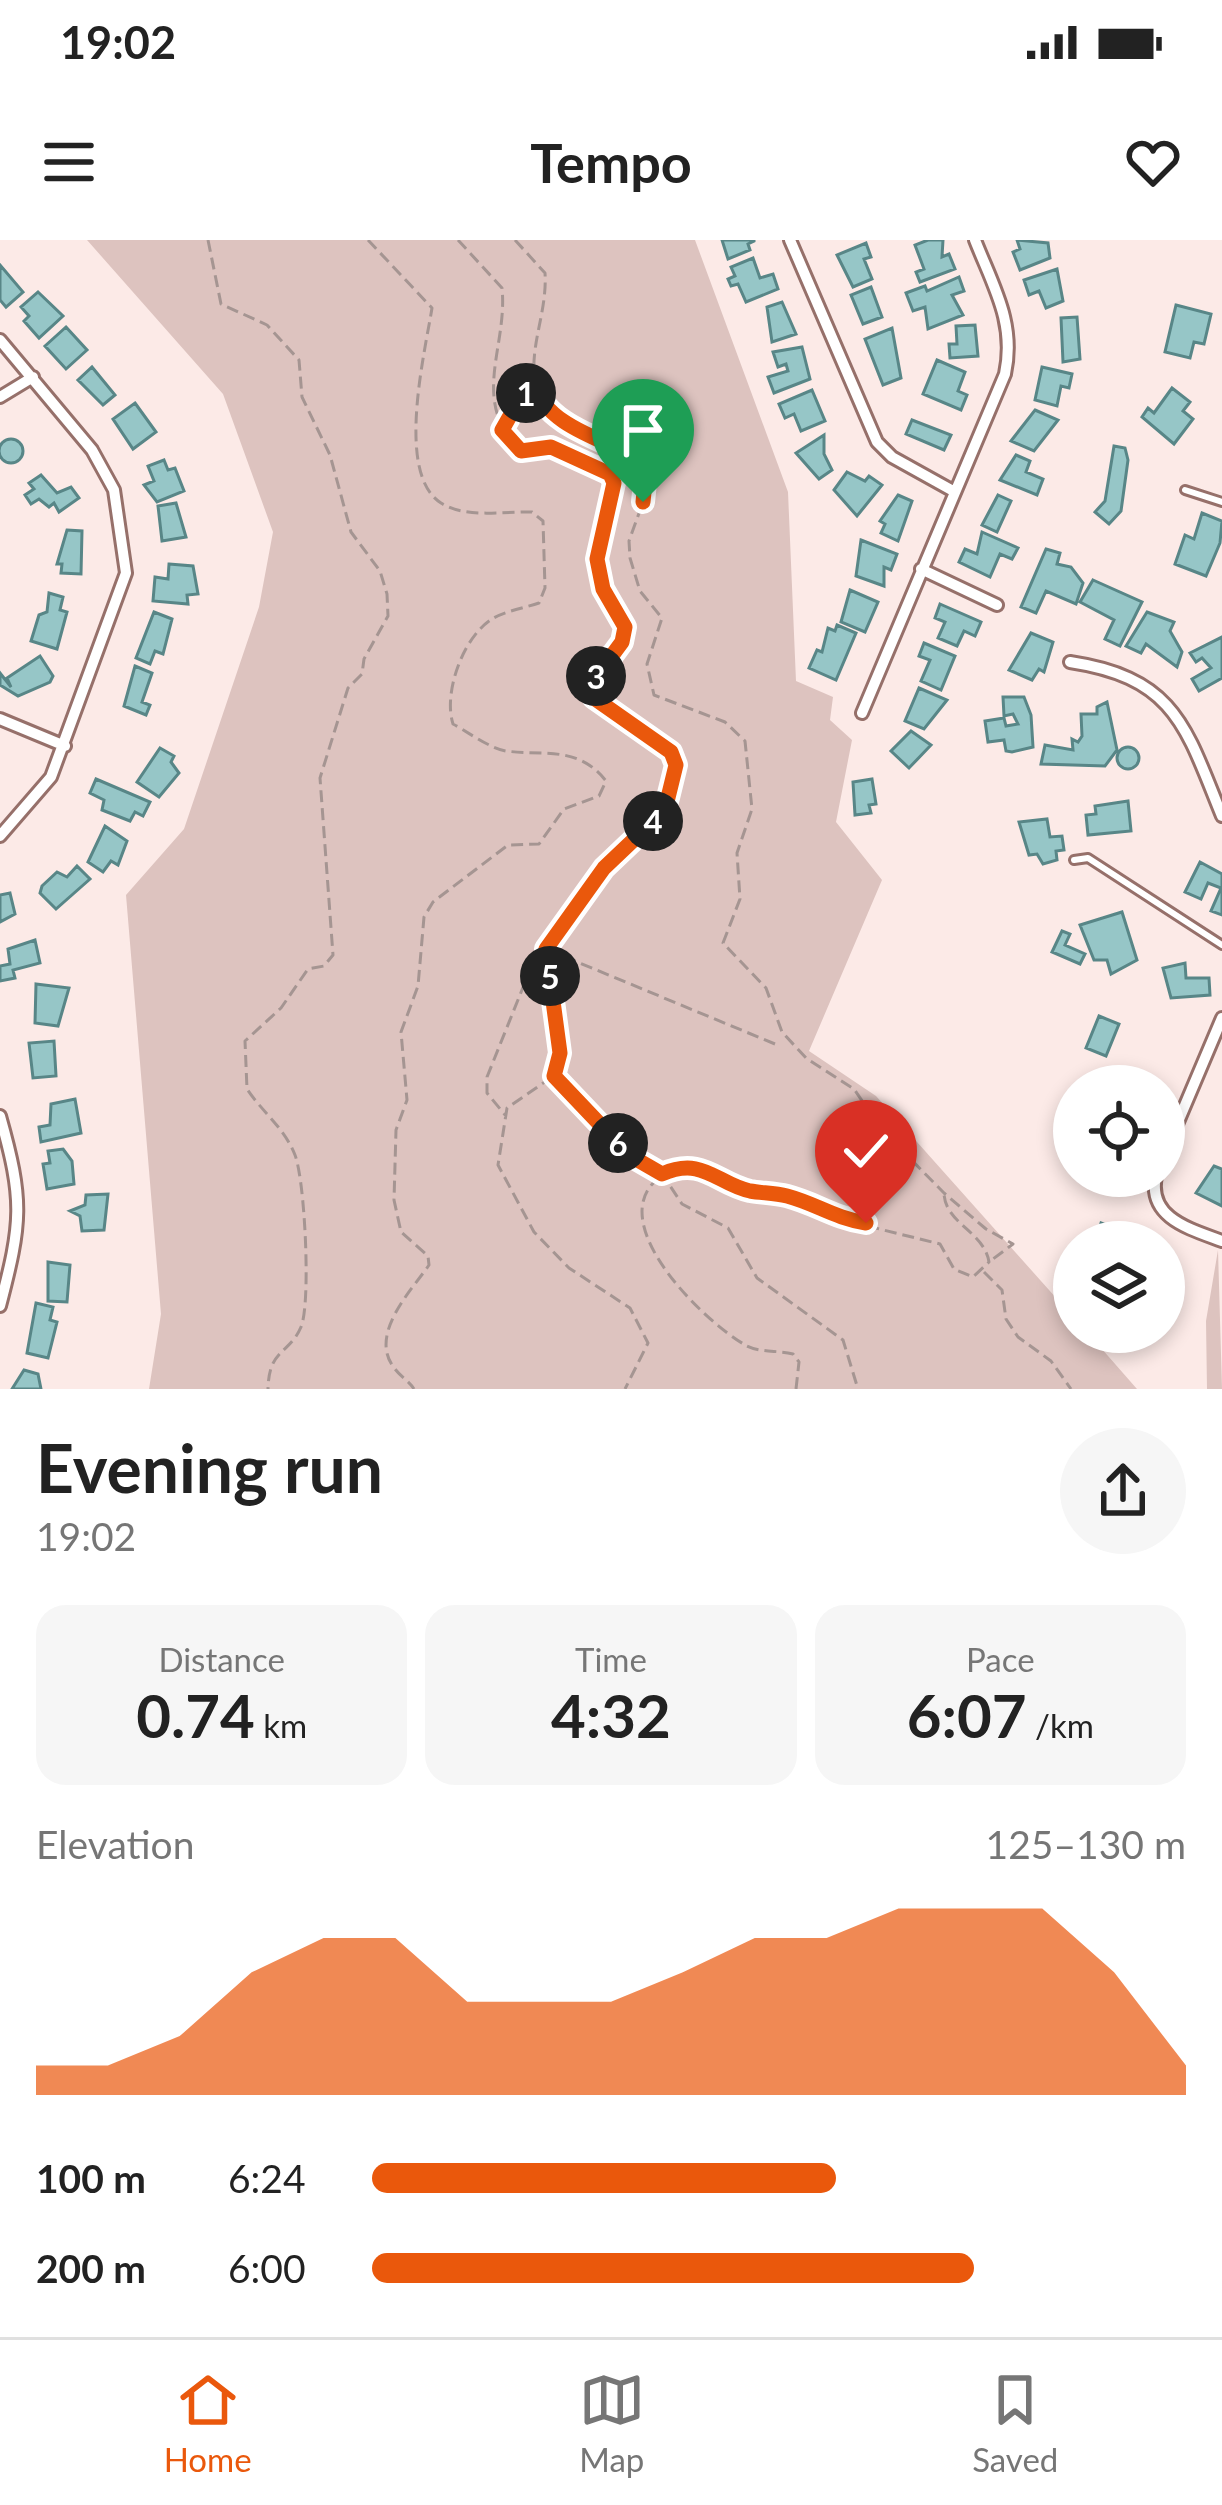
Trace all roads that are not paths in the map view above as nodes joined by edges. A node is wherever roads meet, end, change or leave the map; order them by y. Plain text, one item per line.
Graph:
1 (790, 240) edge
2 (975, 240) edge
3 (0, 340) edge
4 (33, 377) junction
5 (0, 397) edge
6 (1185, 490) dead end
7 (955, 492) junction
8 (1222, 502) edge
9 (921, 569) junction
10 (997, 605) dead end
11 (1070, 662) dead end
12 (862, 713) dead end
13 (0, 719) edge
14 (65, 746) junction
15 (1222, 816) edge
16 (0, 836) edge
17 (1074, 860) dead end
18 (1222, 945) edge
19 (1222, 1018) edge
20 (1185, 1105) edge
21 (0, 1117) edge
22 (1157, 1197) edge
23 (1222, 1240) edge
24 (0, 1306) edge

1 - 7 street
2 - 7 street
3 - 4 street
4 - 5 street
4 - 14 street
6 - 8 lane
7 - 9 street
9 - 10 street
9 - 12 street
11 - 15 street
13 - 14 street
14 - 16 street
17 - 18 lane
19 - 20 street
21 - 24 street
22 - 23 street

